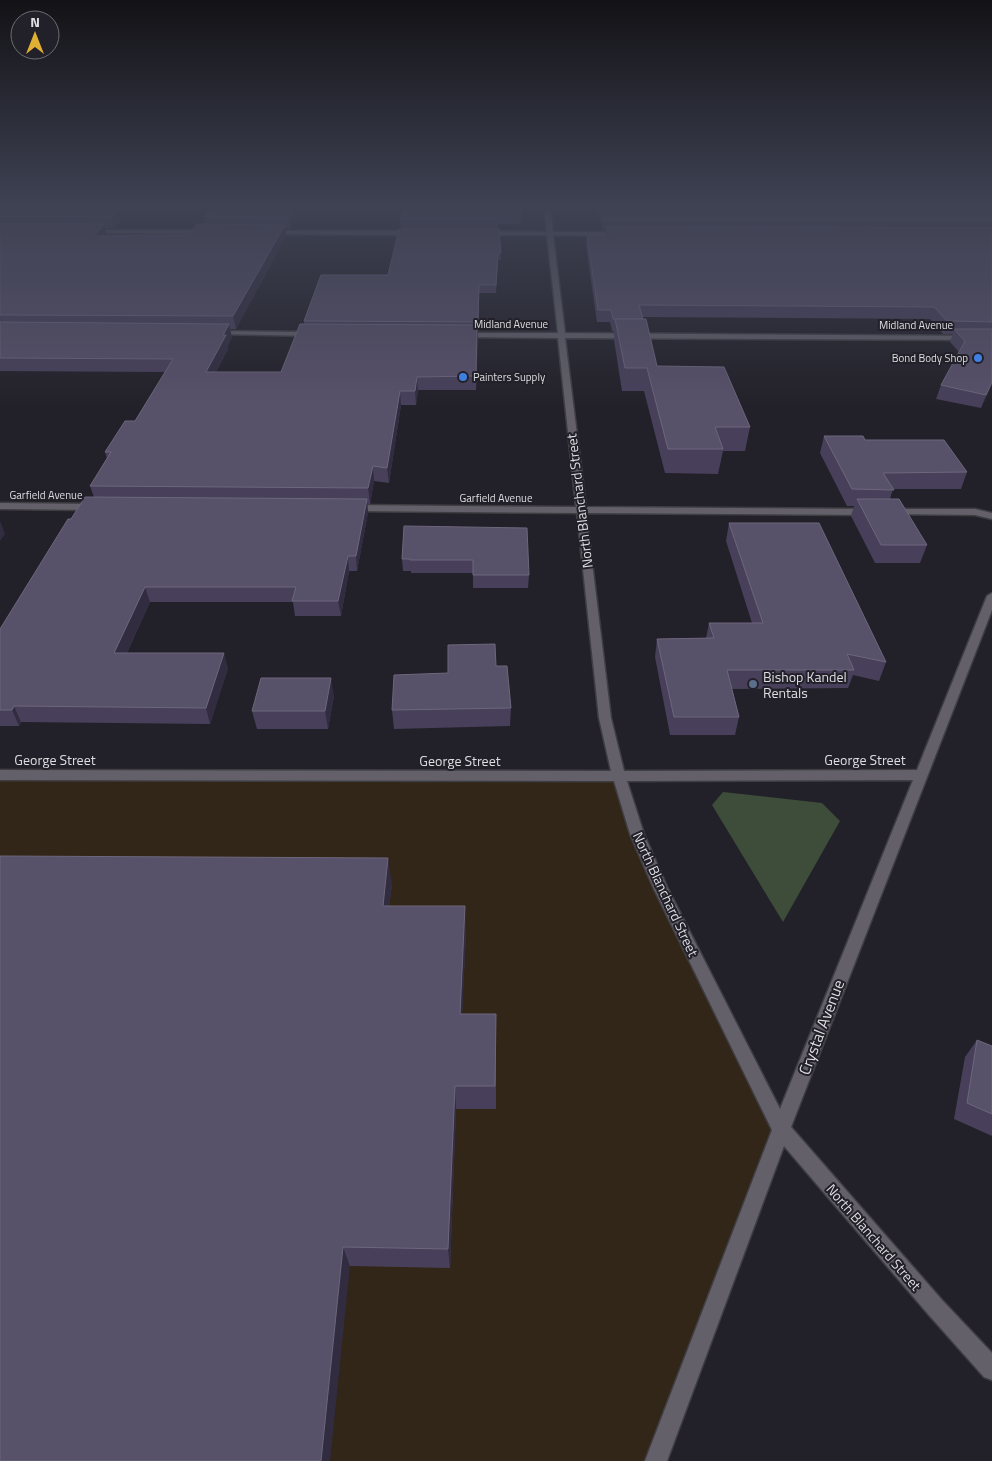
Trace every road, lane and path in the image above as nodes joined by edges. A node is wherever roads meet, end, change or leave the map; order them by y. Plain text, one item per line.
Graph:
1 (553, 274) edge
2 (204, 333) edge
3 (319, 334) edge
4 (455, 335) edge
5 (560, 335) junction
6 (992, 338) edge
7 (0, 506) edge
8 (102, 507) edge
9 (338, 508) edge
10 (580, 509) junction
11 (992, 516) edge
12 (992, 596) edge
13 (989, 614) edge
14 (0, 774) edge
15 (920, 775) junction
16 (619, 776) junction
17 (780, 1130) junction
18 (992, 1369) edge
19 (656, 1461) edge

1 - 5 street, North Blanchard Street
2 - 3 street
4 - 5 street, Midland Avenue
5 - 6 street, Midland Avenue
5 - 10 street, North Blanchard Street
7 - 8 street, Garfield Avenue
9 - 10 street, Garfield Avenue
10 - 11 street, Garfield Avenue
10 - 16 street, North Blanchard Street
12 - 13 street, Crystal Avenue
13 - 15 street, Crystal Avenue
14 - 16 street, George Street
15 - 16 street, George Street
15 - 17 street, Crystal Avenue
16 - 17 street, North Blanchard Street
17 - 18 street, North Blanchard Street
17 - 19 street, Crystal Avenue

